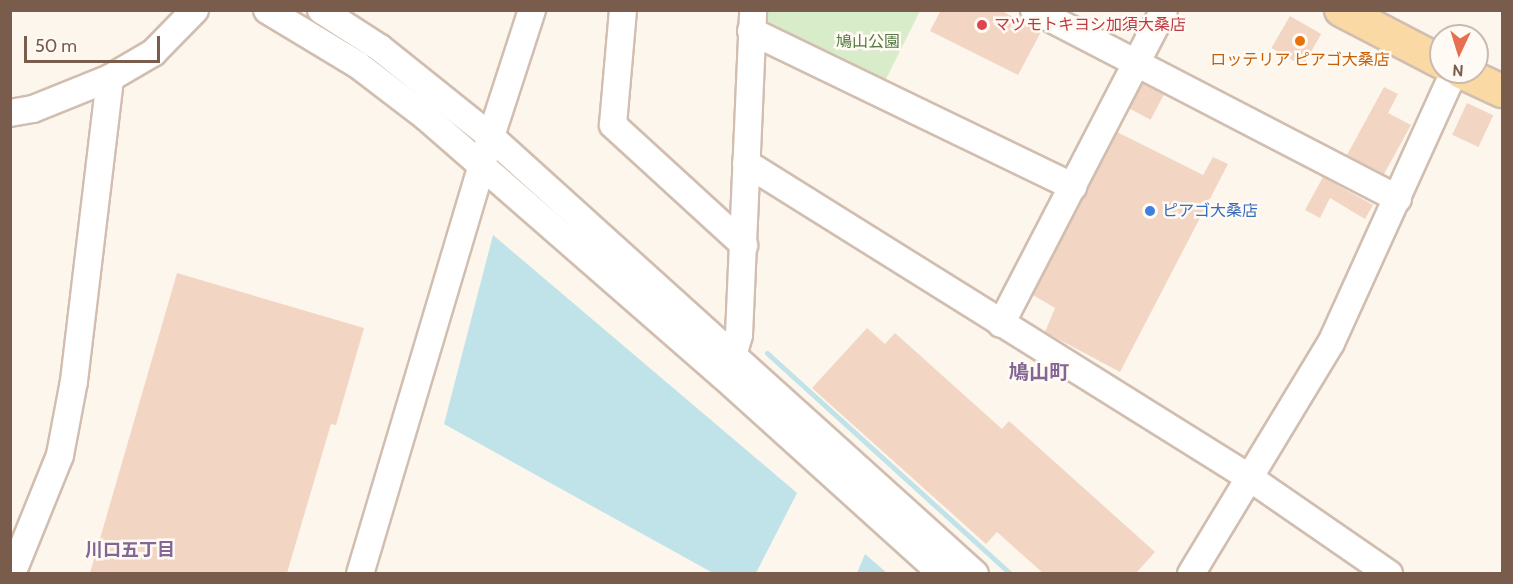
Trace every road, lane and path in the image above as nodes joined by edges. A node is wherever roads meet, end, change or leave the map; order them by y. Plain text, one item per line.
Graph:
1 (195, 10) edge
2 (267, 10) edge
3 (321, 10) edge
4 (532, 10) edge
5 (623, 10) edge
6 (1034, 10) edge
7 (1164, 10) edge
8 (1341, 10) edge
9 (752, 21) edge
10 (1429, 56) edge
11 (1137, 64) junction
12 (110, 78) junction
13 (1449, 84) edge
14 (1486, 84) edge
15 (1503, 92) edge
16 (10, 113) edge
17 (490, 137) junction
18 (746, 163) junction
19 (481, 167) junction
20 (1073, 187) junction
21 (1398, 199) junction
22 (744, 245) junction
23 (1001, 324) junction
24 (728, 365) junction
25 (1250, 478) junction
26 (12, 570) edge
27 (360, 573) edge
28 (942, 573) edge
29 (975, 573) edge
30 (1191, 573) edge
31 (1389, 573) edge

1 - 12 street
2 - 19 street
3 - 17 street
4 - 17 street
5 - 22 street
6 - 11 street
7 - 11 street
8 - 10 main road
9 - 18 street
9 - 20 street
11 - 20 street
11 - 21 street
12 - 16 street
12 - 26 street
13 - 21 street
14 - 15 main road
17 - 19 street
17 - 24 street
18 - 22 street
18 - 23 street
19 - 24 street
19 - 27 street
20 - 23 street
21 - 25 street
22 - 24 street
23 - 25 street
24 - 28 street
24 - 29 street
25 - 30 street
25 - 31 street

